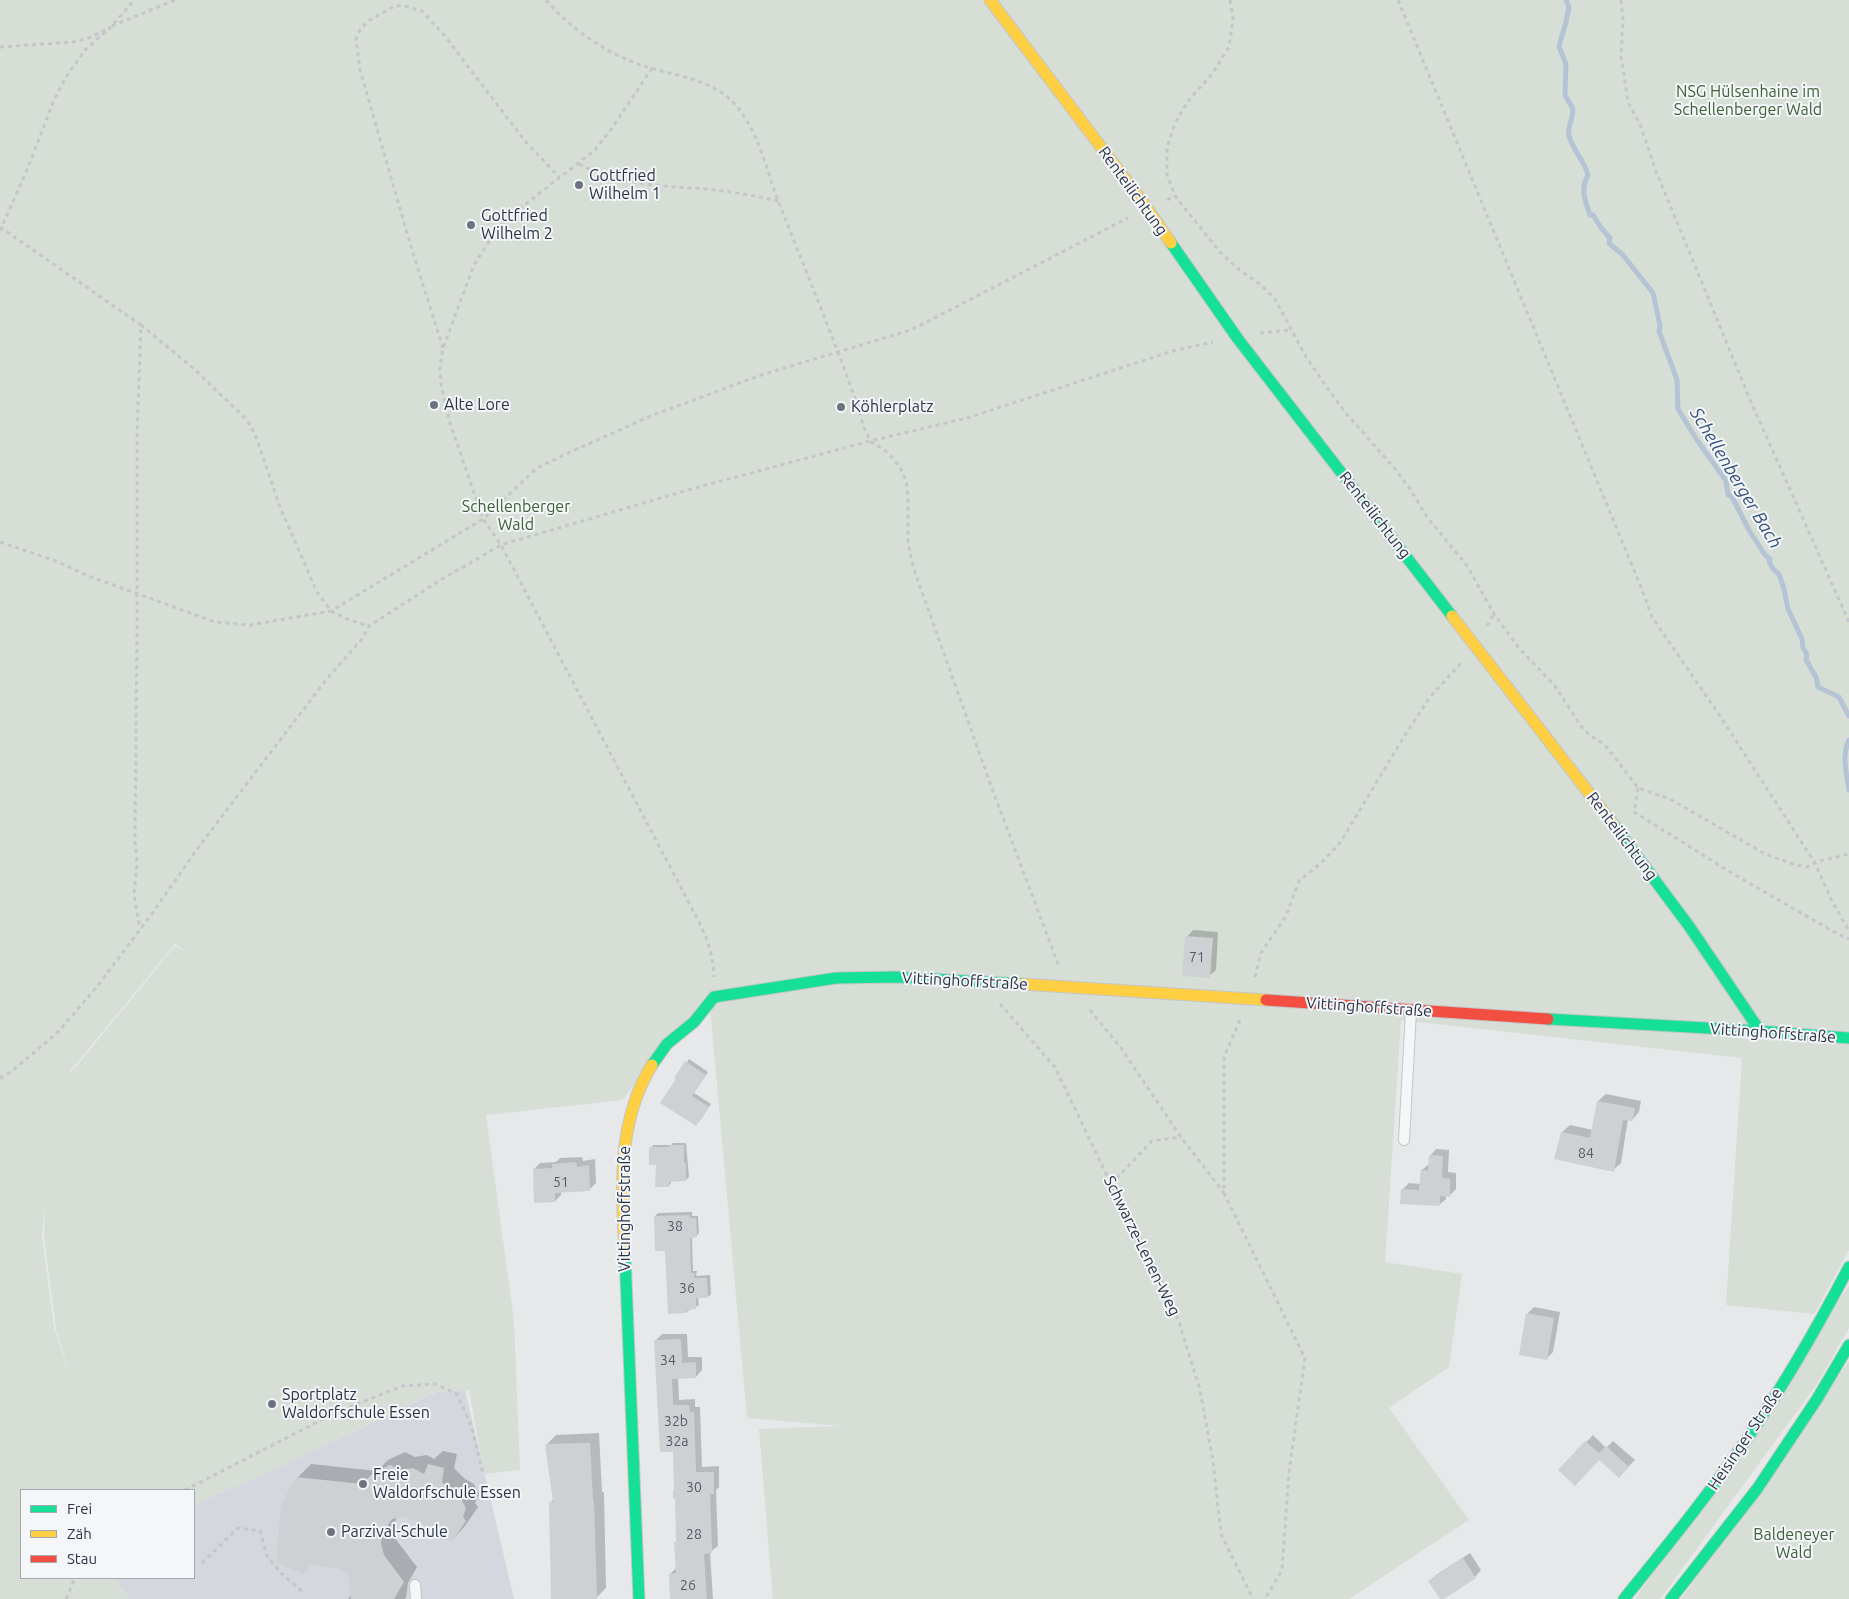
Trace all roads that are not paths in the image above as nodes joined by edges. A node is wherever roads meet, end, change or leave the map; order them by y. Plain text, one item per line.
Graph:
1 (990, 0) edge
2 (1411, 1010) junction
3 (1760, 1031) junction
4 (1849, 1038) edge
5 (1404, 1140) dead end
6 (1849, 1267) edge
7 (1849, 1345) edge
8 (415, 1585) dead end
9 (416, 1599) edge
10 (639, 1599) edge
11 (1624, 1599) edge
12 (1671, 1599) edge

1 - 3 street, Renteilichtung
2 - 3 street, Vittinghoffstraße
2 - 5 lane
2 - 10 street, Vittinghoffstraße
3 - 4 street, Vittinghoffstraße
6 - 11 street, Heisinger Straße
7 - 12 street
8 - 9 lane

